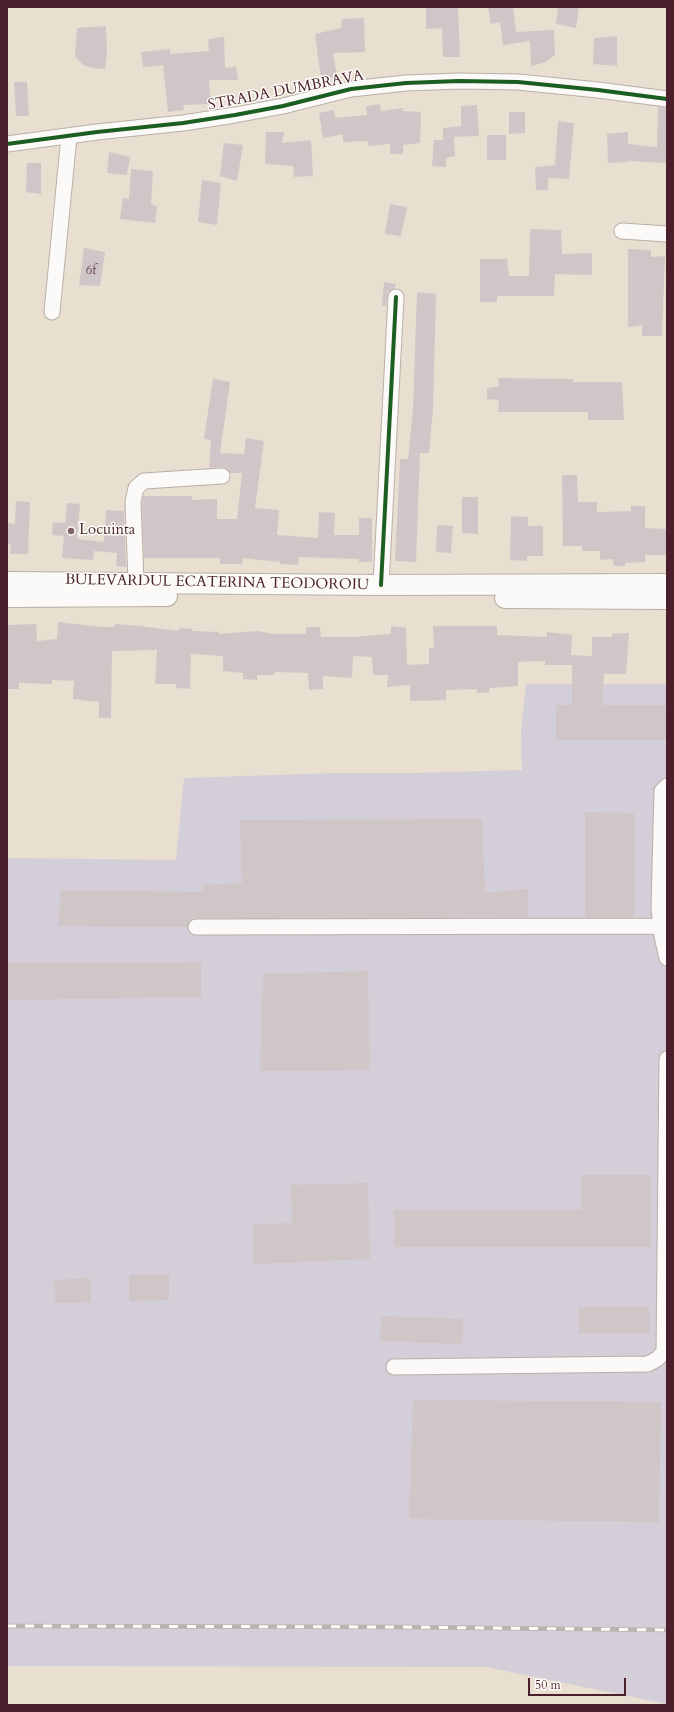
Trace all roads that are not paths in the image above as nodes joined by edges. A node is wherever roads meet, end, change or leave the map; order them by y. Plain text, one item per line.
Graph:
1 (667, 99) edge
2 (69, 136) junction
3 (7, 144) edge
4 (622, 231) dead end
5 (667, 234) edge
6 (396, 297) dead end
7 (52, 312) dead end
8 (222, 476) dead end
9 (7, 582) edge
10 (136, 582) junction
11 (667, 584) edge
12 (381, 585) junction
13 (7, 596) edge
14 (667, 599) edge
15 (667, 786) edge
16 (661, 926) junction
17 (196, 927) dead end
18 (667, 958) edge
19 (667, 1059) edge
20 (394, 1366) dead end

1 - 2 street, STRADA DUMBRAVA
2 - 3 street, STRADA DUMBRAVA
2 - 7 street
4 - 5 street
6 - 12 street
8 - 10 street
9 - 10 main road, BULEVARDUL ECATERINA TEODOROIU
10 - 12 main road, BULEVARDUL ECATERINA TEODOROIU
11 - 12 main road, BULEVARDUL ECATERINA TEODOROIU
13 - 14 main road, BULEVARDUL ECATERINA TEODOROIU
15 - 16 street
16 - 17 street
16 - 18 street
19 - 20 street

